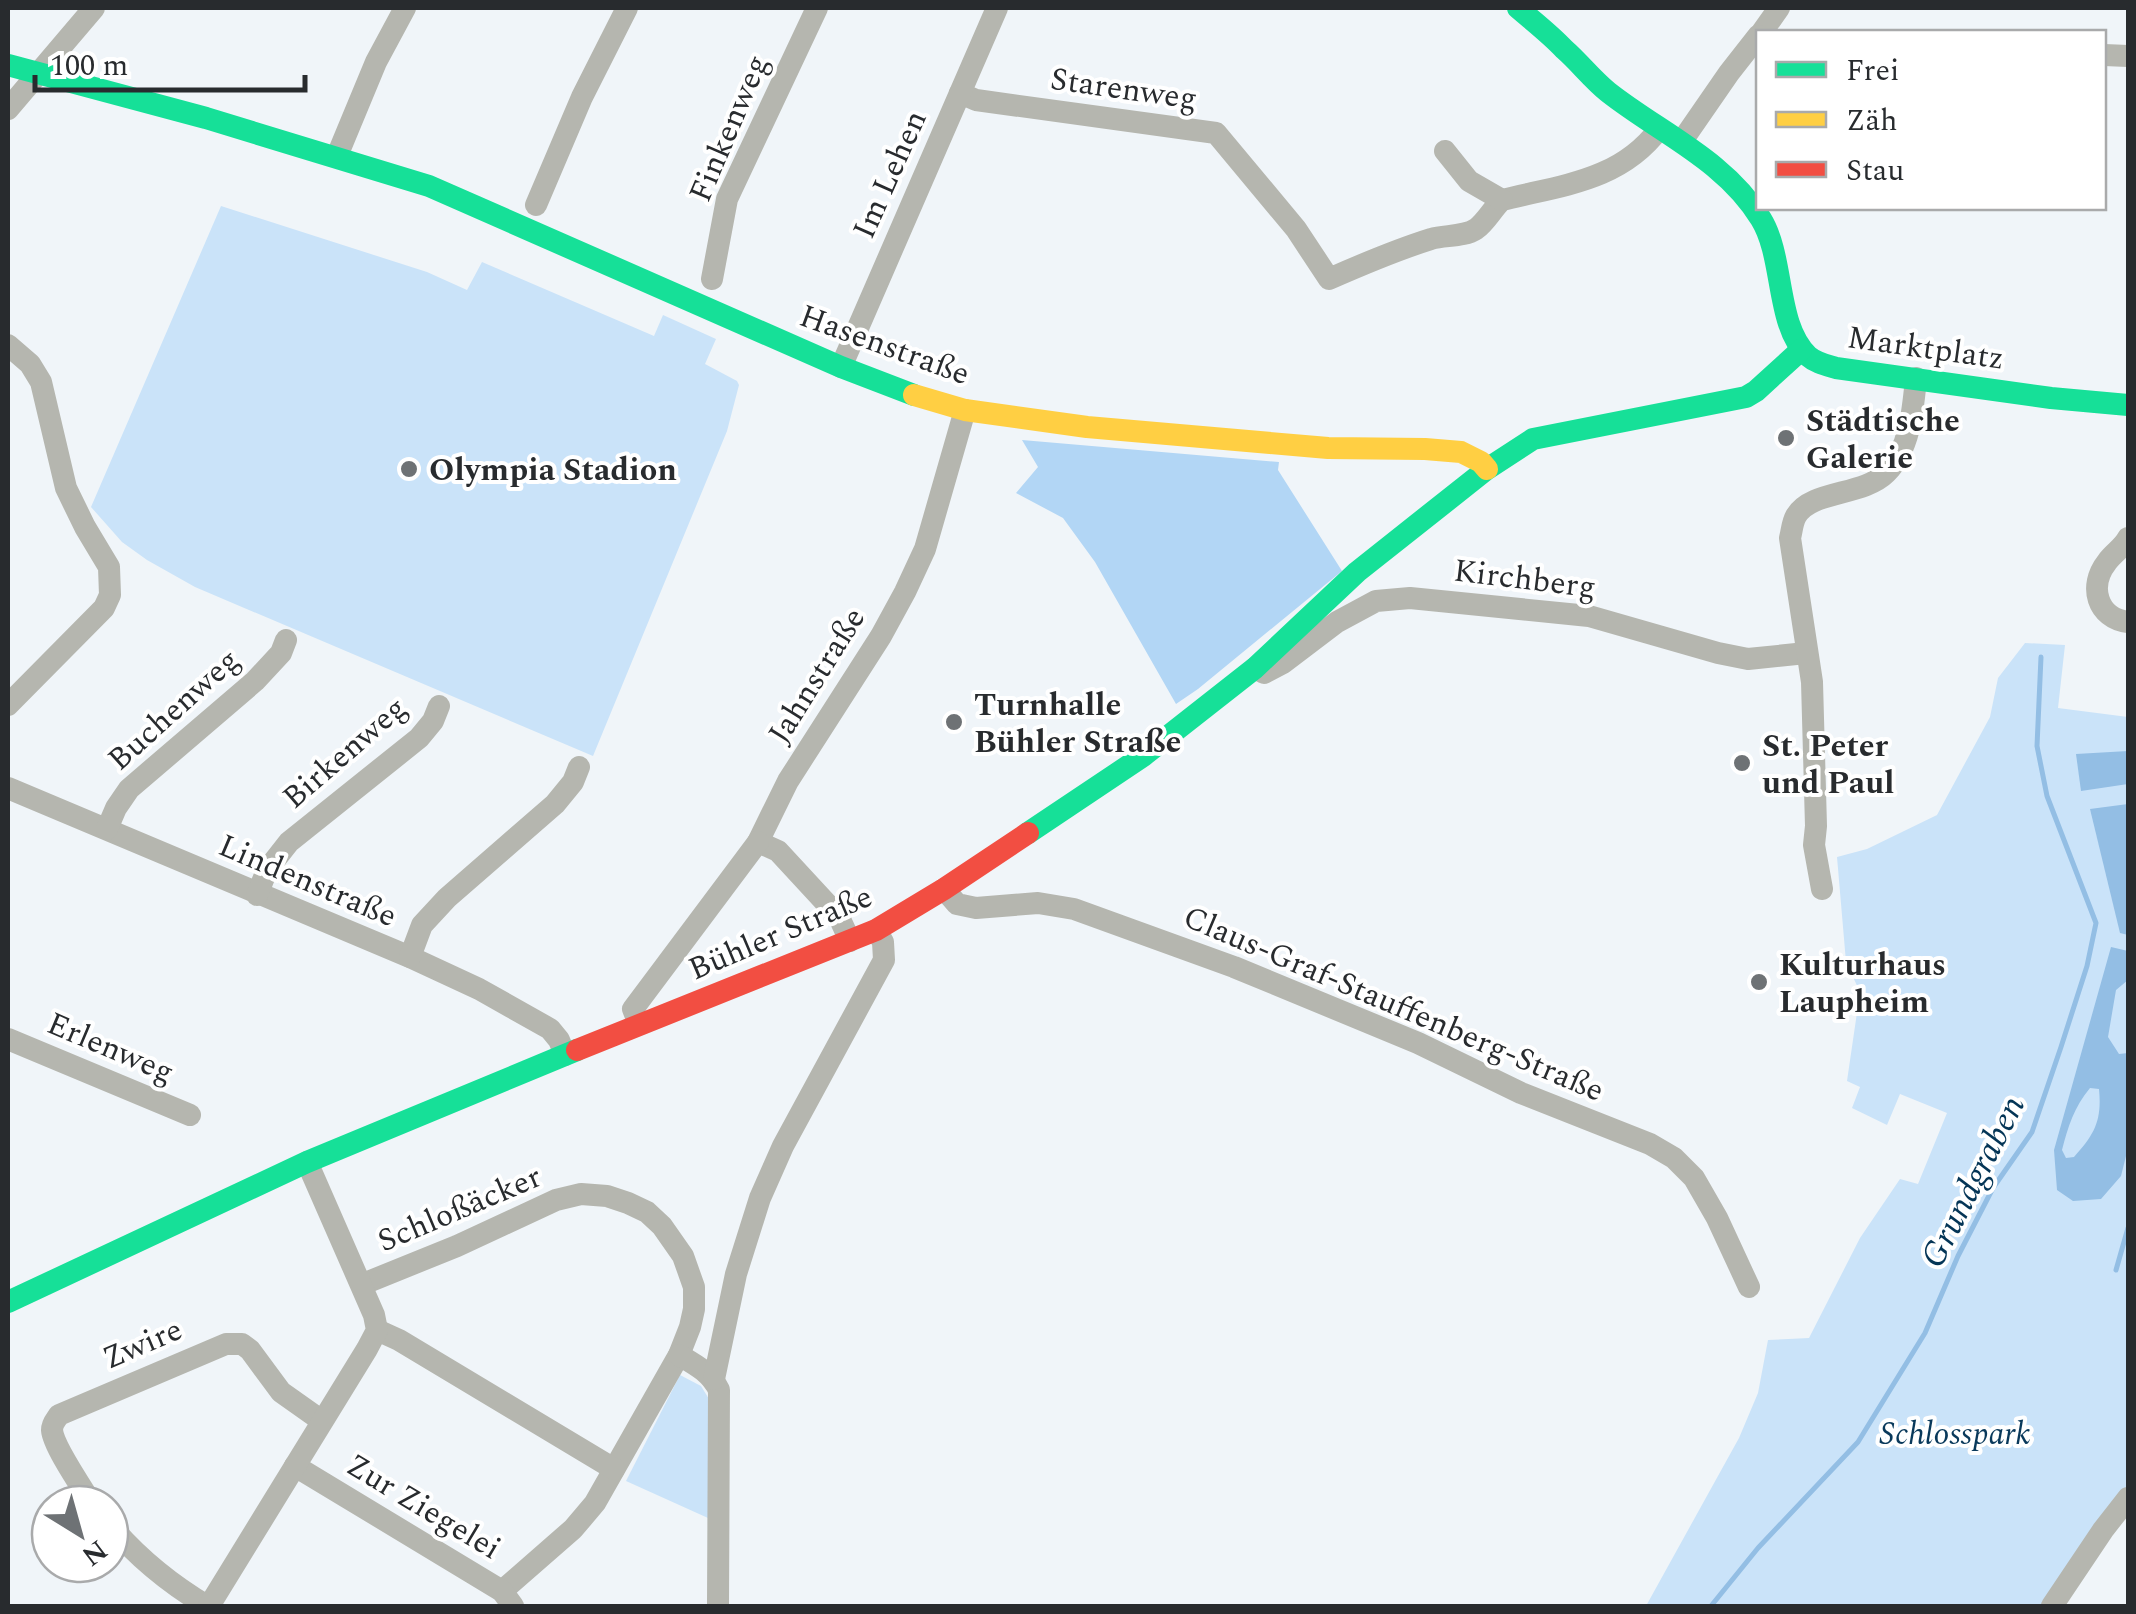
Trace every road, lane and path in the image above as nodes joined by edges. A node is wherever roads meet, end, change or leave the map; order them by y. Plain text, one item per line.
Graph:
1 (404, 8) edge
2 (627, 8) edge
3 (817, 8) edge
4 (997, 8) edge
5 (1518, 8) edge
6 (1779, 8) edge
7 (84, 11) edge
8 (1763, 30) edge
9 (1756, 39) edge
10 (8, 65) edge
11 (39, 75) junction
12 (960, 93) junction
13 (8, 109) edge
14 (1659, 128) junction
15 (1682, 141) junction
16 (1446, 150) dead end
17 (337, 156) junction
18 (1752, 189) edge
19 (1502, 200) junction
20 (536, 206) dead end
21 (1759, 210) edge
22 (712, 279) dead end
23 (8, 345) edge
24 (1801, 350) junction
25 (841, 367) junction
26 (1916, 378) junction
27 (2128, 405) edge
28 (965, 410) junction
29 (1487, 470) junction
30 (2128, 538) edge
31 (2128, 622) edge
32 (286, 640) dead end
33 (1806, 653) junction
34 (1254, 668) junction
35 (8, 705) edge
36 (439, 706) dead end
37 (580, 768) dead end
38 (8, 788) edge
39 (106, 829) junction
40 (758, 842) junction
41 (944, 889) junction
42 (1822, 890) dead end
43 (256, 895) junction
44 (876, 930) junction
45 (850, 941) junction
46 (410, 958) junction
47 (638, 1024) junction
48 (8, 1039) edge
49 (565, 1055) junction
50 (190, 1115) dead end
51 (308, 1162) junction
52 (691, 1274) junction
53 (736, 1274) junction
54 (362, 1284) junction
55 (1750, 1287) dead end
56 (9, 1297) edge
57 (377, 1330) junction
58 (678, 1355) junction
59 (714, 1379) junction
60 (322, 1421) junction
61 (296, 1466) junction
62 (614, 1469) junction
63 (79, 1484) edge
64 (2128, 1498) edge
65 (130, 1546) edge
66 (508, 1599) edge
67 (208, 1606) edge
68 (718, 1606) edge
69 (2052, 1606) edge

1 - 17 street
2 - 20 street
3 - 22 street, Finkenweg
4 - 12 street, Im Lehen
5 - 14 street
6 - 8 street
7 - 11 street
9 - 15 street
10 - 11 street, Hasenstraße
11 - 13 street
11 - 17 street, Hasenstraße
12 - 19 street, Starenweg
12 - 25 street, Im Lehen
14 - 15 street
14 - 19 street
15 - 18 street
16 - 19 street
17 - 25 street, Hasenstraße
21 - 24 street
23 - 35 street
24 - 26 street, Marktplatz
24 - 29 street, Marktplatz
25 - 28 street, Hasenstraße
26 - 27 street, Marktplatz
26 - 33 street
28 - 29 street, Hasenstraße
28 - 40 street, Jahnstraße
29 - 34 street, Bühler Straße
30 - 31 street
32 - 39 street, Buchenweg
33 - 34 street, Kirchberg
33 - 42 street
34 - 41 street, Bühler Straße
36 - 43 street, Birkenweg
37 - 46 street
38 - 39 street, Lindenstraße
39 - 43 street, Lindenstraße
40 - 45 street
40 - 47 street, Jahnstraße
41 - 44 street, Bühler Straße
41 - 55 street, Claus-Graf-Stauffenberg-Straße
43 - 46 street, Lindenstraße
44 - 45 street, Bühler Straße
44 - 53 street
45 - 47 street, Bühler Straße
46 - 49 street, Lindenstraße
47 - 49 street, Bühler Straße
48 - 50 street, Erlenweg
49 - 51 street, Bühler Straße
51 - 54 street
51 - 56 street, Bühler Straße
52 - 53 street
52 - 54 street, Schloßäcker
52 - 58 street
53 - 59 street
54 - 57 street
57 - 60 street
57 - 62 street
58 - 59 street
58 - 62 street
59 - 68 street
60 - 61 street
60 - 63 street, Zwire
61 - 66 street, Zur Ziegelei
61 - 67 street
62 - 66 street
64 - 69 street
65 - 67 street

